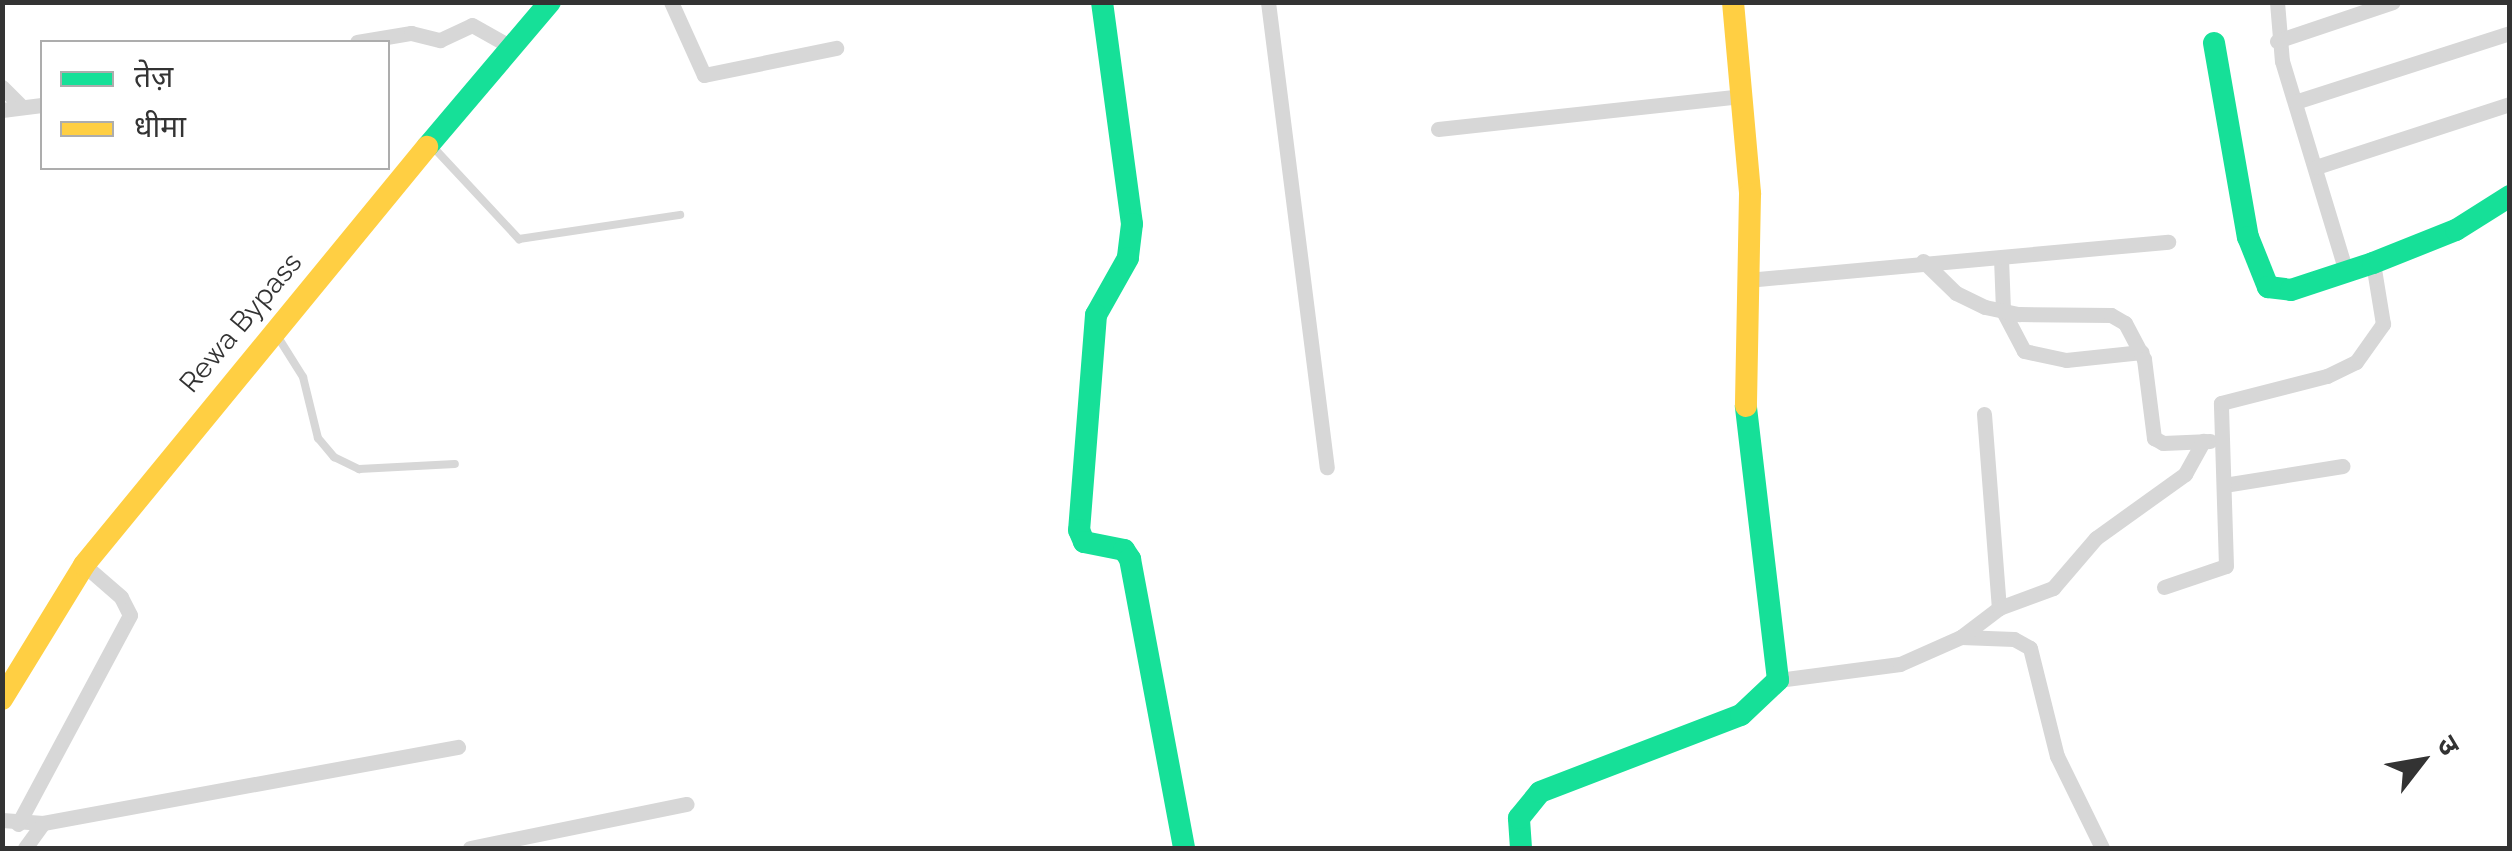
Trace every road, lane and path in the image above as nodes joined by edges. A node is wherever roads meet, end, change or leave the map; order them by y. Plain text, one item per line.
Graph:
1 (550, 2) edge
2 (671, 2) edge
3 (1102, 2) edge
4 (1268, 2) edge
5 (1733, 2) edge
6 (2277, 2) edge
7 (2393, 2) edge
8 (2510, 33) edge
9 (370, 40) edge
10 (2277, 41) junction
11 (2214, 43) dead end
12 (511, 47) junction
13 (836, 48) dead end
14 (2, 88) edge
15 (1743, 96) junction
16 (2296, 102) junction
17 (2510, 104) edge
18 (40, 105) edge
19 (22, 107) junction
20 (2, 110) edge
21 (1438, 128) dead end
22 (430, 144) junction
23 (2316, 167) junction
24 (2510, 196) edge
25 (680, 215) dead end
26 (2168, 242) dead end
27 (2001, 258) junction
28 (1923, 261) junction
29 (2373, 262) junction
30 (2346, 272) junction
31 (1747, 280) junction
32 (2003, 310) junction
33 (273, 330) junction
34 (2142, 352) junction
35 (1984, 414) dead end
36 (2212, 441) junction
37 (456, 464) dead end
38 (2342, 466) dead end
39 (1327, 467) dead end
40 (2224, 485) junction
41 (84, 566) junction
42 (2164, 586) dead end
43 (1999, 608) junction
44 (1960, 638) junction
45 (1778, 680) junction
46 (2, 700) edge
47 (458, 747) dead end
48 (687, 804) dead end
49 (10, 822) edge
50 (43, 823) junction
51 (25, 848) edge
52 (470, 848) edge
53 (1184, 848) edge
54 (1520, 848) edge
55 (2102, 848) edge

1 - 12 main road, Rewa Bypass
2 - 13 street
3 - 53 main road
4 - 39 street
5 - 15 main road
6 - 10 street
7 - 10 street
8 - 16 street
9 - 12 street
10 - 16 street
11 - 30 main road
12 - 22 main road, Rewa Bypass
14 - 19 street
15 - 21 street
15 - 31 main road
16 - 23 street
17 - 23 street
18 - 19 street
19 - 20 street
22 - 25 lane
22 - 33 main road, Rewa Bypass
23 - 30 street
24 - 29 main road
26 - 27 street
27 - 28 street
27 - 32 street
28 - 31 street
28 - 32 street
29 - 30 main road
29 - 36 street
31 - 45 main road
32 - 34 street
32 - 34 street
33 - 37 lane
33 - 41 main road, Rewa Bypass
34 - 36 street
35 - 43 street
36 - 40 street
36 - 43 street
38 - 40 street
40 - 42 street
41 - 46 main road, Rewa Bypass
41 - 49 street
43 - 44 street
44 - 45 street
44 - 55 street
45 - 54 main road
47 - 50 street
48 - 52 street
49 - 50 street
50 - 51 street

